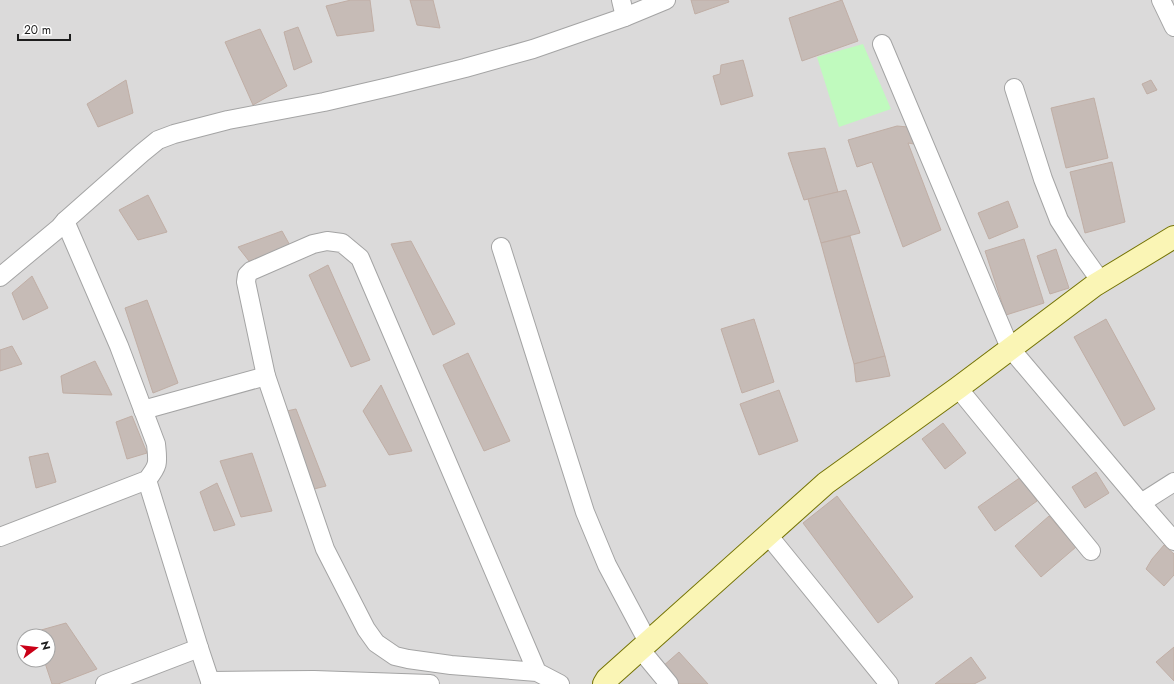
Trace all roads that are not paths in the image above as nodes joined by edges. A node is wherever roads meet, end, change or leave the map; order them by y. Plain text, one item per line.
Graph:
1 (621, 0) edge
2 (666, 0) edge
3 (1161, 0) edge
4 (625, 17) junction
5 (1174, 27) edge
6 (882, 44) dead end
7 (1014, 88) dead end
8 (65, 221) junction
9 (1174, 221) edge
10 (1174, 237) edge
11 (501, 247) dead end
12 (0, 277) edge
13 (1096, 280) junction
14 (1010, 348) junction
15 (266, 376) junction
16 (958, 388) junction
17 (143, 410) junction
18 (147, 480) junction
19 (1174, 482) edge
20 (1141, 504) junction
21 (768, 535) junction
22 (0, 537) edge
23 (1174, 541) edge
24 (1091, 551) dead end
25 (644, 646) junction
26 (199, 648) junction
27 (537, 672) junction
28 (210, 683) edge
29 (105, 684) edge
30 (430, 684) edge
31 (560, 684) edge
32 (604, 684) edge
33 (668, 684) edge
34 (889, 684) edge

1 - 4 street
2 - 4 street
3 - 5 street
4 - 8 street
6 - 14 street
7 - 13 street
8 - 12 street
8 - 17 street
9 - 13 main road
10 - 13 main road
11 - 25 street
13 - 14 main road
14 - 16 main road
14 - 20 street
15 - 17 street
15 - 27 street
15 - 27 street
16 - 21 main road
16 - 24 street
17 - 18 street
18 - 22 street
18 - 26 street
19 - 20 street
20 - 23 street
21 - 25 main road
21 - 34 street
25 - 32 main road
25 - 33 street
26 - 28 street
26 - 29 street
27 - 31 street
28 - 30 street

